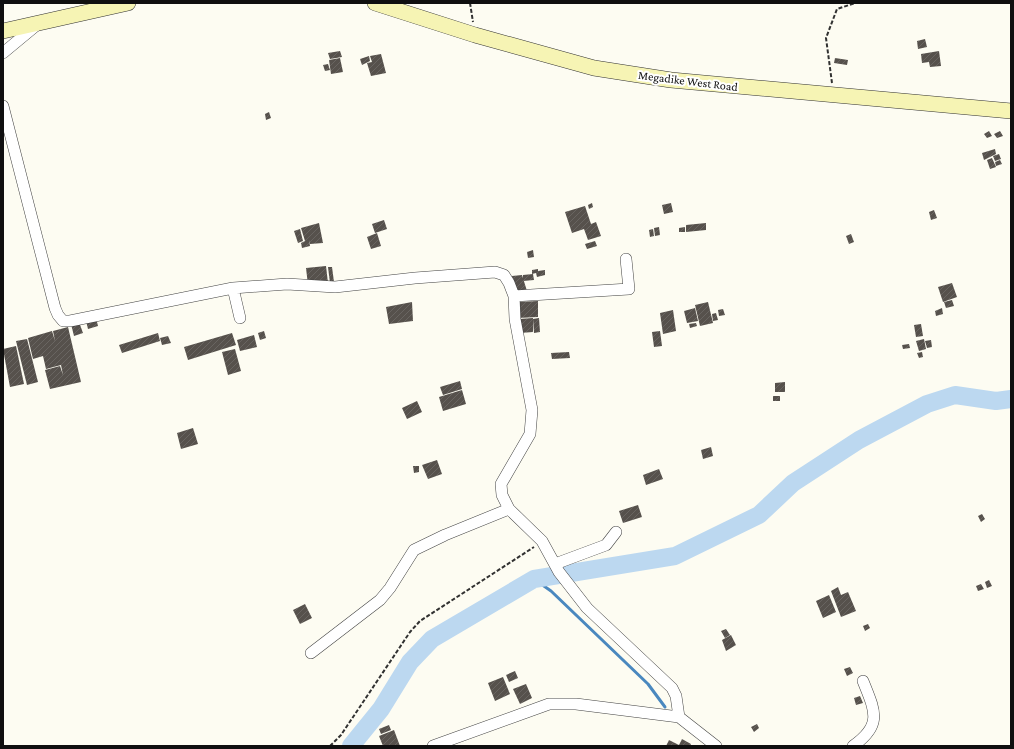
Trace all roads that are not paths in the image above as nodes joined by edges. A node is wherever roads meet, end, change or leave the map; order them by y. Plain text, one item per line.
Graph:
1 (128, 3) edge
2 (375, 3) edge
3 (40, 23) junction
4 (3, 31) edge
5 (3, 53) edge
6 (3, 106) edge
7 (1011, 111) edge
8 (626, 259) dead end
9 (234, 288) junction
10 (514, 296) junction
11 (240, 318) dead end
12 (509, 509) junction
13 (616, 532) dead end
14 (557, 568) junction
15 (310, 653) dead end
16 (863, 681) dead end
17 (679, 717) junction
18 (433, 746) edge
19 (716, 746) edge
20 (853, 746) edge

1 - 3 street
2 - 7 street, Megadike West Road
3 - 4 street
3 - 5 street
6 - 9 street
8 - 10 street
9 - 10 street
9 - 11 street
10 - 12 street
12 - 14 street
12 - 15 street
13 - 14 street
14 - 17 street
16 - 20 street
17 - 18 street
17 - 19 street

